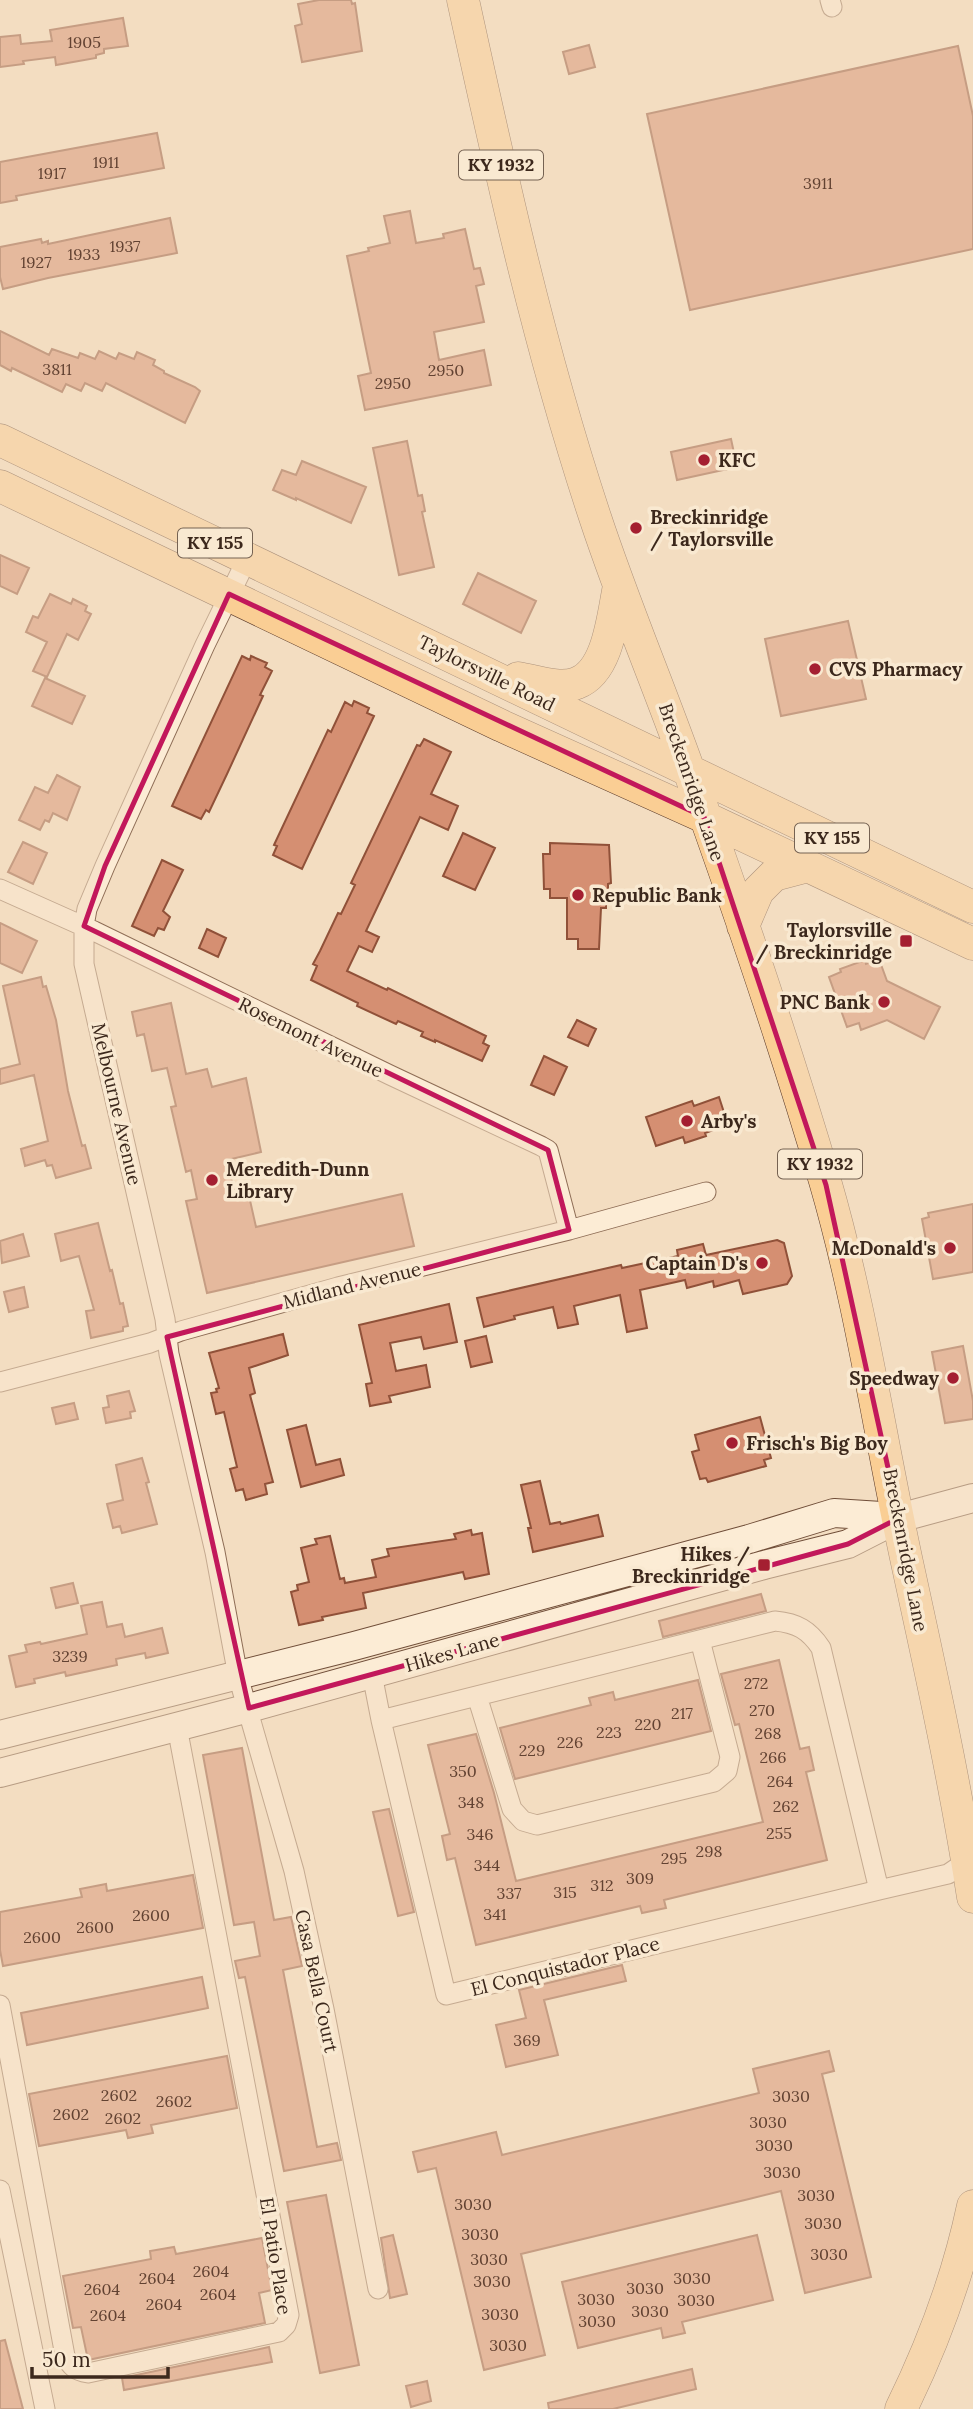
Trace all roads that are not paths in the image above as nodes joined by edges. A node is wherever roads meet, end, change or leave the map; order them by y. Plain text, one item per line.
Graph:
1 (463, 0) edge
2 (0, 440) edge
3 (0, 486) edge
4 (247, 559) junction
5 (619, 586) junction
6 (229, 594) junction
7 (484, 672) junction
8 (689, 771) junction
9 (704, 817) junction
10 (808, 866) junction
11 (0, 889) edge
12 (973, 907) edge
13 (84, 926) junction
14 (743, 926) junction
15 (973, 944) edge
16 (706, 1192) dead end
17 (569, 1230) junction
18 (167, 1336) junction
19 (0, 1382) edge
20 (973, 1498) edge
21 (900, 1518) junction
22 (700, 1640) junction
23 (372, 1674) junction
24 (238, 1676) junction
25 (477, 1696) junction
26 (249, 1708) junction
27 (382, 1720) junction
28 (177, 1727) junction
29 (0, 1735) edge
30 (0, 1773) edge
31 (967, 1861) junction
32 (878, 1890) junction
33 (973, 1897) edge
34 (0, 2005) edge
35 (0, 2190) edge
36 (973, 2206) edge
37 (378, 2289) dead end
38 (46, 2409) edge
39 (901, 2409) edge

1 - 5 main road, Breckenridge Lane / KY 1932
2 - 4 main road, Taylorsville Road / KY 155
3 - 6 main road, Taylorsville Road / KY 155
4 - 6 street, Melbourne Avenue
4 - 7 main road, Taylorsville Road / KY 155
5 - 7 main road
5 - 8 main road, Breckenridge Lane / KY 1932
6 - 9 main road, Taylorsville Road / KY 155
6 - 13 street, Melbourne Avenue
7 - 8 main road, Taylorsville Road / KY 155
8 - 9 main road, Breckenridge Lane / KY 1932
8 - 12 main road, Taylorsville Road / KY 155
9 - 10 main road, Taylorsville Road / KY 155
9 - 14 main road, Breckenridge Lane / KY 1932
10 - 14 main road
10 - 15 main road, Taylorsville Road / KY 155
11 - 13 street, Rosemont Avenue
13 - 17 street, Rosemont Avenue
13 - 18 street, Melbourne Avenue
14 - 21 main road, Breckenridge Lane / KY 1932
16 - 17 street, Midland Avenue
17 - 18 street, Midland Avenue
18 - 19 street, Midland Avenue
18 - 24 street, Melbourne Avenue
20 - 21 main road, Hikes Lane
21 - 23 main road, Hikes Lane
21 - 24 main road, Hikes Lane
21 - 31 main road, Breckenridge Lane / KY 1932
22 - 25 street
22 - 25 street
22 - 32 street
23 - 26 main road, Hikes Lane
23 - 27 street, El Conquistador Place
24 - 26 street, Casa Bella Court
24 - 29 main road, Hikes Lane
25 - 27 street
26 - 28 main road, Hikes Lane
26 - 37 street, Casa Bella Court
27 - 32 street, El Conquistador Place
28 - 30 main road, Hikes Lane
28 - 34 street, El Patio Place
31 - 32 street, El Conquistador Place
31 - 33 main road, Breckenridge Lane / KY 1932
35 - 38 street
36 - 39 main road

